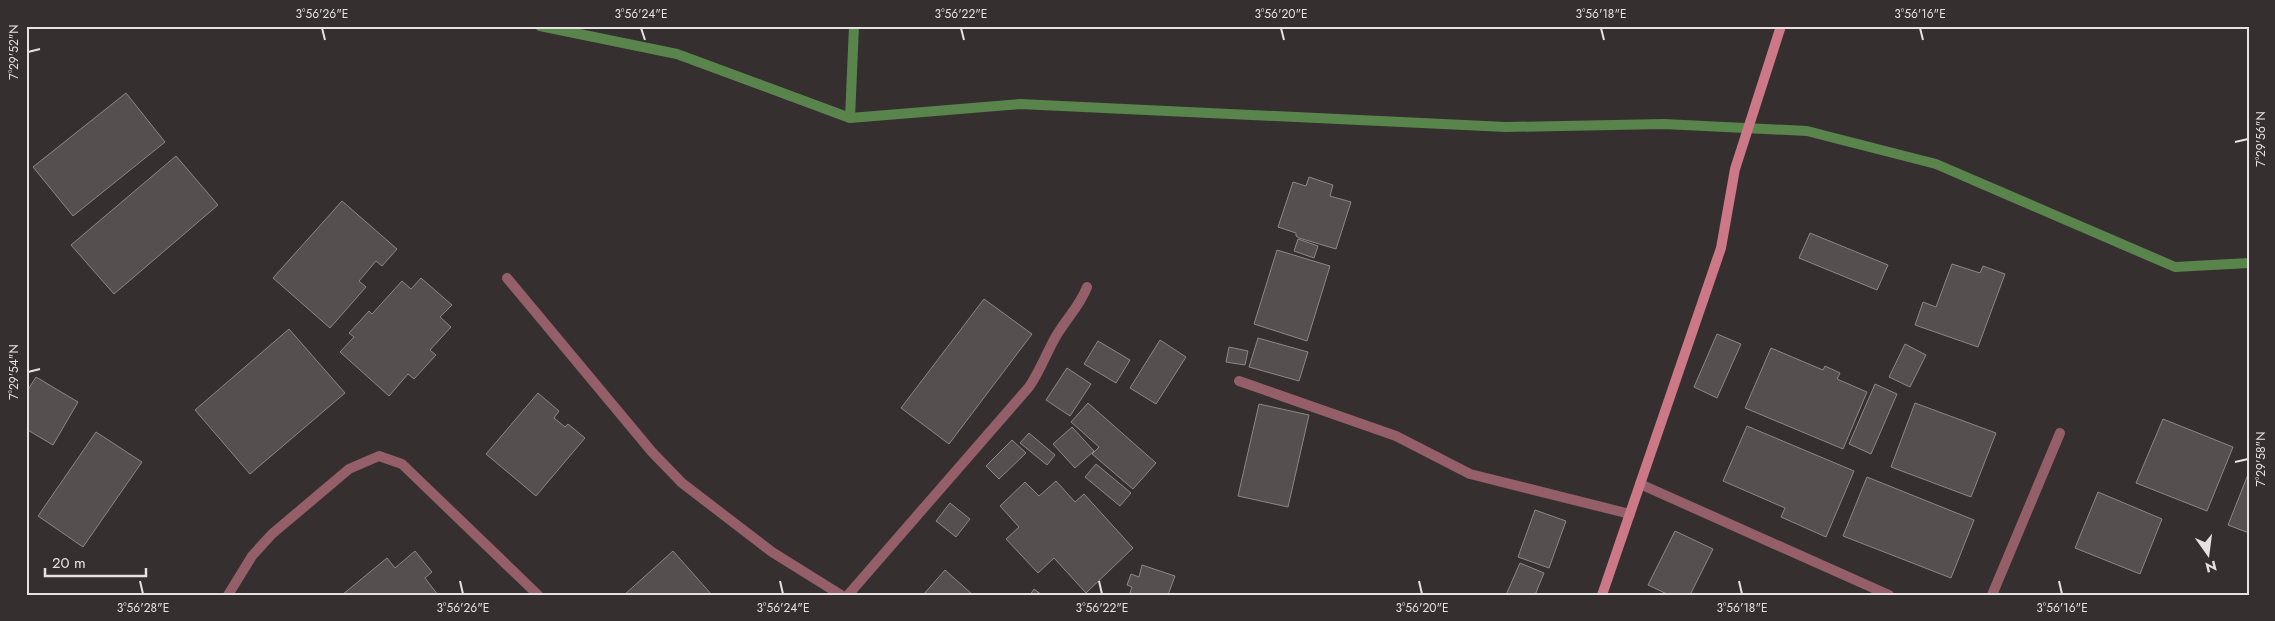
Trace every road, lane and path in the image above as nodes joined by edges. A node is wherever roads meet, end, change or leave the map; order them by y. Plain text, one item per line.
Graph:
1 (1781, 26) edge
2 (507, 278) dead end
3 (1087, 287) dead end
4 (1239, 381) dead end
5 (2060, 433) dead end
6 (1640, 484) junction
7 (1630, 514) junction
8 (228, 595) edge
9 (538, 595) edge
10 (841, 595) edge
11 (848, 595) edge
12 (1602, 595) edge
13 (1889, 595) edge
14 (1992, 595) edge

1 - 6 main road
2 - 10 street
3 - 11 street
4 - 7 street
5 - 14 street
6 - 7 main road
6 - 13 street
7 - 12 main road
8 - 9 street

